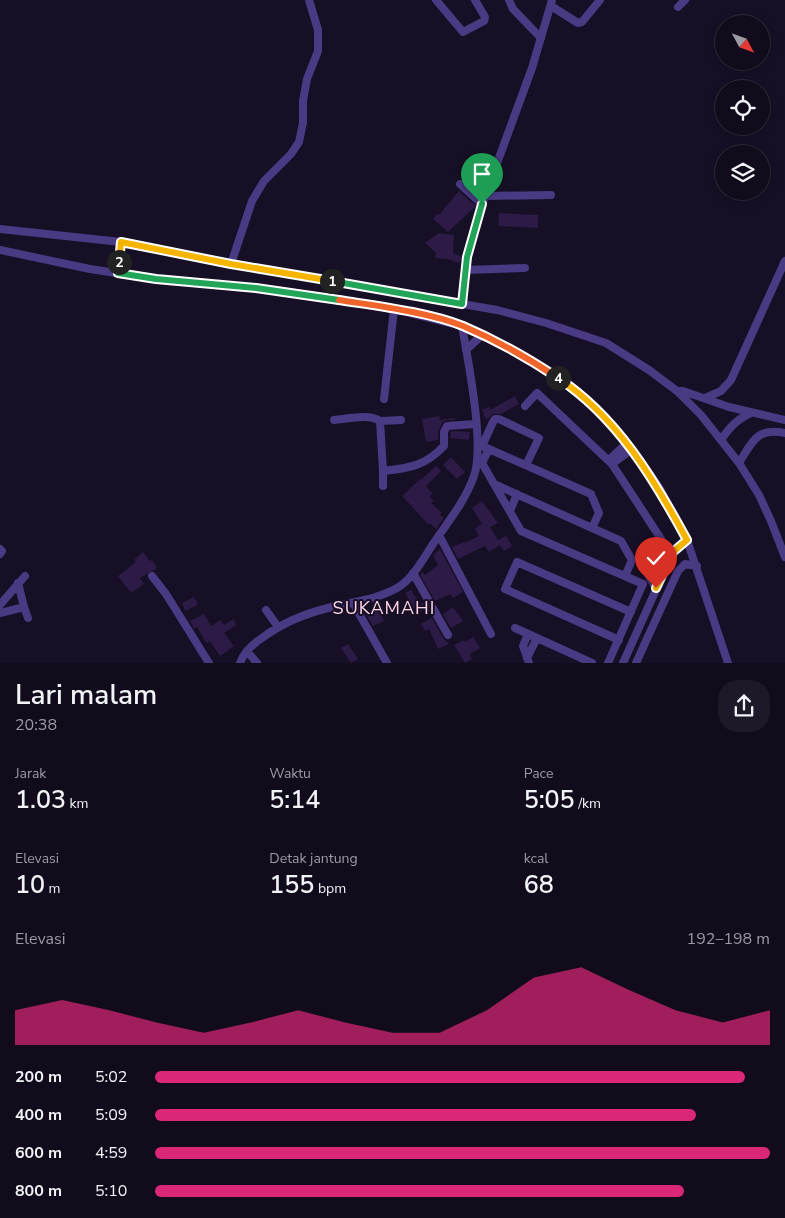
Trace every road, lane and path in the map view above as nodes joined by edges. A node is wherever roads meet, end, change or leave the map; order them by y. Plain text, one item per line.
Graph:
1 (310, 0) edge
2 (436, 0) edge
3 (475, 0) edge
4 (509, 0) edge
5 (600, 0) edge
6 (685, 0) edge
7 (552, 3) edge
8 (678, 6) dead end
9 (541, 38) junction
10 (460, 184) dead end
11 (551, 195) dead end
12 (483, 200) junction
13 (0, 229) edge
14 (121, 242) junction
15 (0, 250) edge
16 (785, 261) edge
17 (231, 264) junction
18 (525, 268) dead end
19 (466, 270) junction
20 (118, 273) junction
21 (462, 304) junction
22 (394, 309) junction
23 (462, 326) junction
24 (482, 335) junction
25 (466, 350) junction
26 (677, 391) junction
27 (705, 398) junction
28 (384, 399) dead end
29 (525, 406) dead end
30 (751, 413) junction
31 (334, 420) dead end
32 (402, 420) dead end
33 (785, 420) edge
34 (380, 421) junction
35 (476, 424) junction
36 (785, 433) edge
37 (721, 440) junction
38 (630, 446) junction
39 (489, 449) junction
40 (611, 462) junction
41 (738, 463) junction
42 (526, 465) junction
43 (383, 471) junction
44 (494, 484) junction
45 (383, 486) dead end
46 (517, 494) junction
47 (510, 511) junction
48 (592, 528) junction
49 (439, 535) junction
50 (687, 540) junction
51 (783, 544) edge
52 (0, 549) edge
53 (0, 554) edge
54 (785, 557) edge
55 (697, 566) junction
56 (413, 573) junction
57 (25, 576) dead end
58 (152, 576) dead end
59 (625, 576) junction
60 (18, 583) junction
61 (656, 588) junction
62 (353, 603) junction
63 (0, 605) edge
64 (24, 607) junction
65 (266, 610) dead end
66 (631, 612) junction
67 (0, 613) edge
68 (28, 618) dead end
69 (278, 627) junction
70 (515, 628) dead end
71 (491, 634) dead end
72 (528, 634) junction
73 (448, 635) dead end
74 (537, 638) junction
75 (619, 640) junction
76 (247, 651) junction
77 (528, 660) edge
78 (209, 663) edge
79 (240, 663) edge
80 (257, 663) edge
81 (387, 663) edge
82 (592, 663) edge
83 (608, 663) edge
84 (623, 663) edge
85 (636, 663) edge
86 (728, 663) edge

1 - 17 street
2 - 3 street
4 - 9 street
5 - 7 street
6 - 8 street
7 - 9 street
9 - 12 street
10 - 12 street
11 - 12 street
12 - 19 street
13 - 14 street
14 - 17 street
14 - 20 street
15 - 20 street
16 - 27 street
17 - 21 street
18 - 19 street
19 - 21 street
20 - 22 street
21 - 26 street
22 - 23 street
22 - 28 street
23 - 24 street
23 - 25 street
24 - 25 street
24 - 38 street
25 - 35 street
26 - 27 street
26 - 37 street
27 - 30 street
29 - 40 street
30 - 33 street
30 - 37 street
31 - 34 street
32 - 34 street
34 - 43 street
35 - 43 street
35 - 49 street
36 - 41 street
37 - 41 street
38 - 40 street
38 - 50 street
39 - 42 street
39 - 42 street
39 - 44 street
40 - 61 street
41 - 51 street
42 - 48 street
43 - 45 street
44 - 46 street
44 - 47 street
46 - 47 street
46 - 48 street
47 - 59 street
48 - 59 street
49 - 56 street
49 - 71 street
50 - 55 street
50 - 61 street
51 - 54 street
52 - 53 street
55 - 85 street
55 - 86 street
56 - 62 street
56 - 73 street
57 - 60 street
58 - 78 street
59 - 66 street
60 - 63 street
60 - 64 street
61 - 84 street
62 - 69 street
62 - 81 street
64 - 67 street
64 - 68 street
65 - 69 street
66 - 75 street
66 - 75 street
69 - 76 street
70 - 72 street
72 - 74 street
72 - 77 street
74 - 77 street
74 - 82 street
75 - 83 street
76 - 79 street
76 - 80 street

